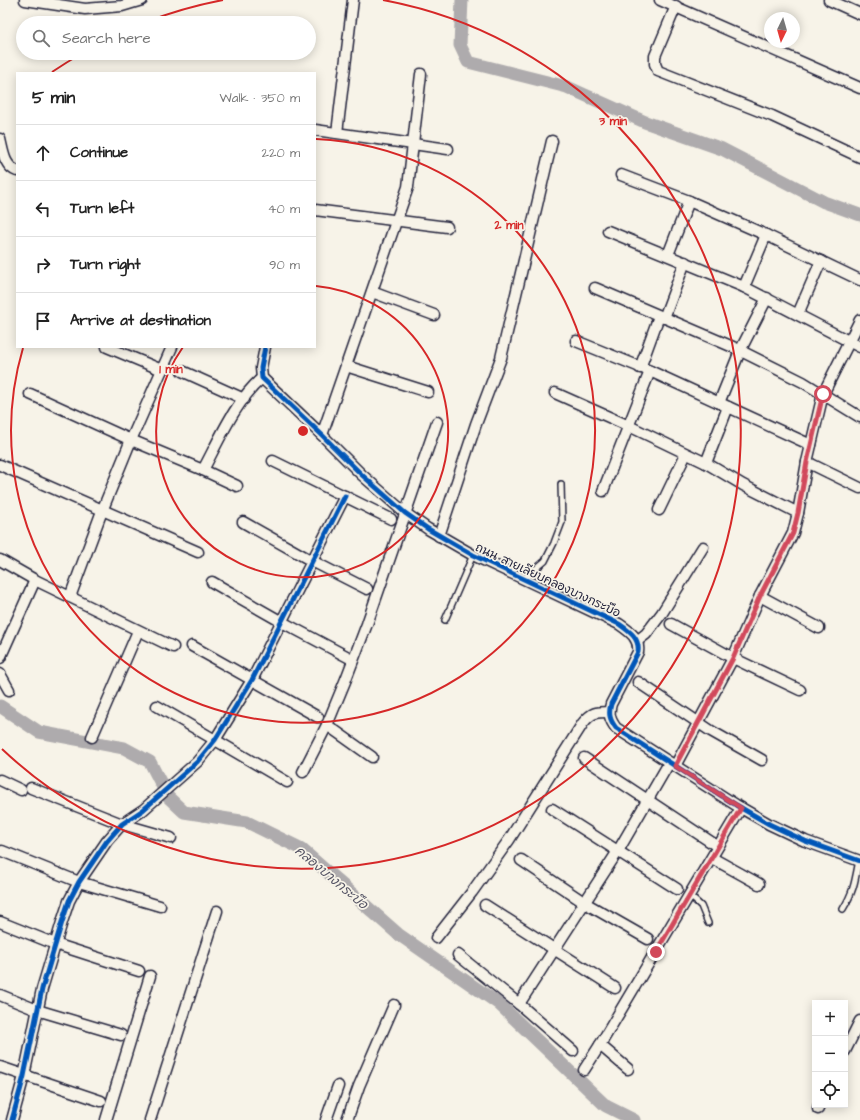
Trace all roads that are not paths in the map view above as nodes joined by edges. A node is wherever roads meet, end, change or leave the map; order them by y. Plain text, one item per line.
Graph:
1 (25, 0) edge
2 (142, 0) edge
3 (353, 0) edge
4 (660, 0) edge
5 (829, 0) edge
6 (676, 6) junction
7 (860, 14) edge
8 (421, 74) dead end
9 (860, 88) edge
10 (316, 130) edge
11 (337, 133) junction
12 (0, 139) edge
13 (552, 141) dead end
14 (413, 144) junction
15 (448, 149) dead end
16 (860, 157) edge
17 (16, 170) edge
18 (620, 175) dead end
19 (689, 201) junction
20 (316, 210) edge
21 (396, 220) junction
22 (447, 226) dead end
23 (608, 231) dead end
24 (766, 235) junction
25 (668, 255) junction
26 (685, 262) junction
27 (821, 262) junction
28 (860, 280) edge
29 (744, 287) junction
30 (595, 288) dead end
31 (372, 292) junction
32 (767, 298) junction
33 (798, 314) junction
34 (434, 315) dead end
35 (662, 317) junction
36 (860, 320) edge
37 (576, 341) dead end
38 (850, 341) junction
39 (860, 346) edge
40 (109, 348) edge
41 (172, 348) edge
42 (265, 348) edge
43 (740, 351) junction
44 (346, 366) junction
45 (645, 369) junction
46 (162, 370) junction
47 (182, 371) dead end
48 (262, 378) junction
49 (428, 392) dead end
50 (556, 393) dead end
51 (30, 394) dead end
52 (823, 394) junction
53 (244, 399) junction
54 (723, 405) junction
55 (860, 417) edge
56 (437, 422) dead end
57 (629, 426) junction
58 (322, 435) junction
59 (131, 440) junction
60 (811, 445) junction
61 (686, 454) junction
62 (273, 461) dead end
63 (807, 462) junction
64 (706, 463) junction
65 (0, 466) edge
66 (203, 470) junction
67 (561, 484) dead end
68 (237, 486) dead end
69 (860, 488) edge
70 (603, 491) dead end
71 (346, 496) junction
72 (659, 510) dead end
73 (102, 511) junction
74 (405, 513) junction
75 (798, 513) junction
76 (391, 519) dead end
77 (243, 522) dead end
78 (439, 536) junction
79 (703, 547) dead end
80 (198, 552) dead end
81 (473, 555) junction
82 (0, 560) edge
83 (312, 561) junction
84 (524, 579) junction
85 (35, 580) junction
86 (212, 582) dead end
87 (366, 589) dead end
88 (760, 596) junction
89 (70, 597) junction
90 (445, 620) dead end
91 (282, 622) junction
92 (671, 624) dead end
93 (819, 628) dead end
94 (138, 631) junction
95 (637, 641) junction
96 (192, 646) dead end
97 (173, 647) dead end
98 (348, 657) dead end
99 (0, 658) edge
100 (733, 658) junction
101 (0, 674) edge
102 (252, 680) junction
103 (638, 682) dead end
104 (9, 690) dead end
105 (800, 690) dead end
106 (157, 706) dead end
107 (609, 712) junction
108 (318, 717) dead end
109 (698, 722) junction
110 (327, 725) junction
111 (92, 737) dead end
112 (215, 740) junction
113 (372, 757) dead end
114 (584, 758) dead end
115 (762, 760) dead end
116 (672, 764) junction
117 (303, 772) dead end
118 (0, 780) edge
119 (287, 782) dead end
120 (648, 800) junction
121 (741, 808) junction
122 (552, 809) dead end
123 (122, 824) junction
124 (171, 838) dead end
125 (714, 844) dead end
126 (2, 851) dead end
127 (618, 851) junction
128 (712, 858) junction
129 (521, 860) dead end
130 (859, 860) edge
131 (79, 882) junction
132 (759, 884) dead end
133 (677, 889) dead end
134 (690, 896) junction
135 (585, 903) junction
136 (485, 905) dead end
137 (160, 906) dead end
138 (843, 909) dead end
139 (217, 911) dead end
140 (0, 922) edge
141 (708, 923) dead end
142 (436, 938) dead end
143 (648, 938) dead end
144 (56, 944) junction
145 (554, 950) junction
146 (458, 955) dead end
147 (139, 971) dead end
148 (150, 976) dead end
149 (616, 988) dead end
150 (0, 995) edge
151 (519, 1004) junction
152 (394, 1005) dead end
153 (37, 1010) junction
154 (860, 1021) edge
155 (121, 1035) dead end
156 (848, 1045) edge
157 (600, 1046) junction
158 (573, 1051) dead end
159 (0, 1067) edge
160 (628, 1069) dead end
161 (584, 1070) dead end
162 (24, 1076) junction
163 (338, 1086) dead end
164 (101, 1101) dead end
165 (12, 1120) edge
166 (106, 1120) edge
167 (150, 1120) edge
168 (326, 1120) edge
169 (347, 1120) edge

1 - 2 street
3 - 11 street
4 - 6 street
5 - 7 street
6 - 9 street
6 - 16 street
8 - 14 street
10 - 11 street
11 - 14 street
12 - 17 street
13 - 78 street
14 - 15 street
14 - 21 street
18 - 19 street
19 - 24 street
19 - 25 street
20 - 21 street
21 - 22 street
21 - 31 street
23 - 25 street
24 - 27 street
24 - 29 street
25 - 26 street
26 - 29 street
26 - 35 street
27 - 28 street
27 - 33 street
29 - 32 street
30 - 35 street
31 - 34 street
31 - 44 street
32 - 33 street
32 - 43 street
33 - 38 street
35 - 43 street
35 - 45 street
36 - 38 street
37 - 45 street
38 - 39 street
38 - 52 street
40 - 46 street
41 - 46 street
42 - 48 street
43 - 52 street
43 - 54 street
44 - 49 street
44 - 58 street
45 - 54 street
45 - 57 street
46 - 59 street
47 - 53 street
48 - 53 street
48 - 58 street, ถนน สายเลียบคลองบางกระบือ
50 - 57 street
51 - 59 street
52 - 55 street
52 - 60 street
53 - 66 street
54 - 60 street
54 - 64 street
56 - 74 street
57 - 61 street
57 - 70 street
58 - 74 street, ถนน สายเลียบคลองบางกระบือ
59 - 66 street
59 - 73 street
60 - 63 street
61 - 64 street
61 - 72 street
62 - 71 street
63 - 69 street
63 - 75 street
64 - 75 street
65 - 73 street
66 - 68 street
67 - 84 lane
71 - 76 street
71 - 83 street
73 - 80 street
73 - 89 street
74 - 78 street, ถนน สายเลียบคลองบางกระบือ
74 - 110 street
75 - 88 street
77 - 83 street
78 - 81 street, ถนน สายเลียบคลองบางกระบือ
79 - 95 street
81 - 84 street, ถนน สายเลียบคลองบางกระบือ
81 - 90 lane
82 - 85 street
83 - 87 street
83 - 91 street
84 - 95 street, ถนน สายเลียบคลองบางกระบือ
85 - 89 street
85 - 99 street
86 - 91 street
88 - 93 street
88 - 100 street
89 - 94 street
91 - 98 street
91 - 102 street
92 - 100 street
94 - 97 street
94 - 111 street
95 - 107 street
96 - 102 street
100 - 105 street
100 - 109 street
101 - 104 street
102 - 108 street
102 - 112 street
103 - 109 street
106 - 112 street
107 - 116 street
107 - 142 street
109 - 115 street
109 - 116 street
110 - 113 street
110 - 117 street
112 - 119 street
112 - 123 street
114 - 120 street
116 - 120 street
116 - 121 street
118 - 123 street
120 - 125 street
120 - 127 street
121 - 128 street
121 - 130 street
122 - 127 street
123 - 124 street
123 - 131 street
126 - 131 street
127 - 133 street
127 - 135 street
128 - 132 street
128 - 134 street
129 - 135 street
130 - 138 lane
131 - 137 street
131 - 144 street
134 - 141 lane
134 - 157 street
135 - 143 street
135 - 145 street
136 - 145 street
139 - 167 street
140 - 144 street
144 - 147 street
144 - 153 street
145 - 149 street
145 - 151 street
146 - 151 street
148 - 166 street
150 - 153 street
151 - 158 street
152 - 169 street
153 - 155 street
153 - 162 street
154 - 156 street
157 - 160 street
157 - 161 street
159 - 162 street
162 - 164 street
162 - 165 street
163 - 168 street

